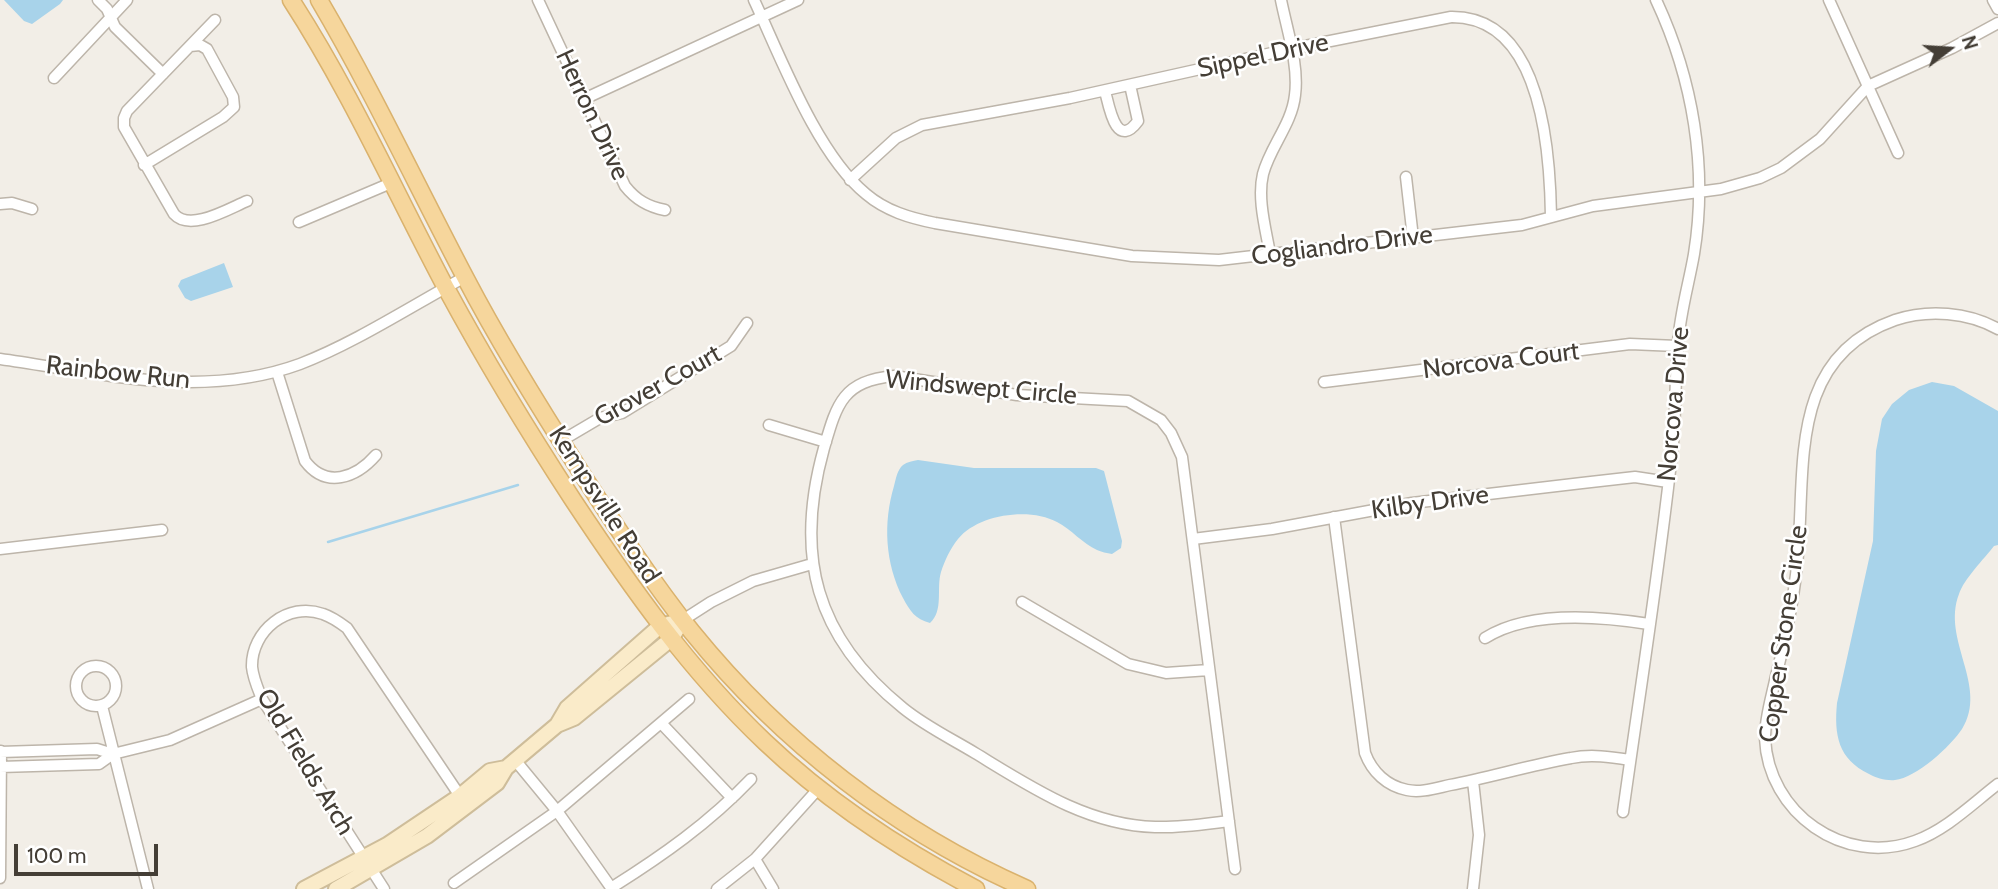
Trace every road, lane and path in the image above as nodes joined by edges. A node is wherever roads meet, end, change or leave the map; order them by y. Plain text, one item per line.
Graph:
1 (98, 0) edge
2 (127, 0) edge
3 (291, 0) edge
4 (319, 0) edge
5 (538, 0) edge
6 (754, 0) edge
7 (798, 0) edge
8 (1281, 0) edge
9 (1657, 0) edge
10 (1829, 0) edge
11 (1993, 0) edge
12 (1998, 9) edge
13 (762, 17) junction
14 (111, 18) junction
15 (215, 20) dead end
16 (1998, 23) edge
17 (190, 46) junction
18 (1290, 49) junction
19 (163, 74) junction
20 (54, 78) dead end
21 (1130, 85) junction
22 (1868, 86) junction
23 (1105, 91) junction
24 (584, 99) junction
25 (1898, 153) dead end
26 (144, 165) junction
27 (1406, 177) dead end
28 (850, 180) junction
29 (391, 183) junction
30 (1699, 192) junction
31 (247, 201) dead end
32 (0, 204) edge
33 (32, 209) dead end
34 (665, 210) dead end
35 (1551, 216) junction
36 (299, 222) dead end
37 (1413, 238) junction
38 (1270, 254) junction
39 (465, 277) junction
40 (446, 287) junction
41 (747, 323) dead end
42 (1998, 329) edge
43 (1678, 346) junction
44 (0, 359) edge
45 (276, 372) junction
46 (1324, 382) dead end
47 (769, 425) dead end
48 (561, 441) junction
49 (826, 442) junction
50 (376, 455) dead end
51 (1668, 482) junction
52 (1334, 517) junction
53 (162, 530) dead end
54 (1193, 539) junction
55 (0, 549) edge
56 (812, 564) junction
57 (1022, 602) dead end
58 (683, 620) junction
59 (1649, 624) junction
60 (660, 626) junction
61 (1485, 638) dead end
62 (671, 639) junction
63 (1209, 670) junction
64 (262, 699) junction
65 (689, 699) dead end
66 (102, 706) junction
67 (661, 723) junction
68 (557, 724) junction
69 (1, 751) edge
70 (113, 754) junction
71 (1630, 760) junction
72 (511, 764) junction
73 (1, 768) edge
74 (751, 779) dead end
75 (1473, 781) junction
76 (1998, 784) edge
77 (819, 788) junction
78 (460, 796) junction
79 (732, 798) junction
80 (557, 811) junction
81 (1623, 812) dead end
82 (1229, 821) junction
83 (755, 859) junction
84 (367, 864) junction
85 (1235, 869) dead end
86 (0, 878) edge
87 (454, 883) dead end
88 (148, 889) edge
89 (303, 889) edge
90 (336, 889) edge
91 (384, 889) edge
92 (612, 889) edge
93 (716, 889) edge
94 (774, 889) edge
95 (976, 889) edge
96 (1027, 889) edge
97 (1474, 889) edge

1 - 14 street
2 - 14 street
3 - 29 main road, Kempsville Road
4 - 39 main road, Kempsville Road
5 - 24 street, Herron Drive
6 - 13 street, Cogliandro Drive
7 - 13 street
8 - 18 street
9 - 30 street, Norcova Drive
10 - 22 street
11 - 12 street
13 - 24 street
13 - 28 street, Cogliandro Drive
14 - 19 street
14 - 20 street
15 - 17 street
16 - 22 street, Cogliandro Drive
17 - 19 street
17 - 26 street
18 - 21 street, Sippel Drive
18 - 35 street, Sippel Drive
18 - 38 street
19 - 26 street
21 - 23 street, Sippel Drive
21 - 23 street
22 - 25 street
22 - 30 street, Cogliandro Drive
23 - 28 street, Sippel Drive
24 - 34 street, Herron Drive
26 - 31 street
27 - 37 street
28 - 38 street, Cogliandro Drive
29 - 36 street
29 - 40 main road, Kempsville Road
30 - 35 street, Cogliandro Drive
30 - 43 street, Norcova Drive
32 - 33 street
35 - 37 street, Cogliandro Drive
37 - 38 street, Cogliandro Drive
39 - 40 street, Rainbow Run
39 - 48 main road, Kempsville Road
40 - 45 street, Rainbow Run
40 - 60 main road, Kempsville Road
41 - 48 street, Grover Court
42 - 76 street, Copper Stone Circle
43 - 46 street, Norcova Court
43 - 51 street, Norcova Drive
44 - 45 street, Rainbow Run
45 - 50 street
47 - 49 street
48 - 58 main road, Kempsville Road
49 - 54 street, Windswept Circle
49 - 56 street, Windswept Circle
51 - 52 street, Kilby Drive
51 - 59 street, Norcova Drive
52 - 54 street, Kilby Drive
52 - 75 street
53 - 55 street
54 - 63 street, Windswept Circle
56 - 58 street
56 - 82 street, Windswept Circle
57 - 63 street
58 - 60 street
58 - 62 street
58 - 96 main road, Kempsville Road
59 - 61 street
59 - 71 street, Norcova Drive
60 - 62 main road, Kempsville Road
60 - 68 street
62 - 68 street
62 - 77 main road, Kempsville Road
63 - 82 street, Windswept Circle
64 - 70 street
64 - 78 street, Old Fields Arch
64 - 84 street, Old Fields Arch
65 - 67 street
66 - 66 street
66 - 70 street
67 - 79 street
67 - 80 street
68 - 72 street
69 - 70 street
69 - 73 street
70 - 73 street
70 - 88 street
71 - 75 street
71 - 81 street, Norcova Drive
72 - 78 street
72 - 80 street
72 - 84 street
73 - 86 street
74 - 79 street
75 - 97 street
77 - 83 street
77 - 95 main road, Kempsville Road
78 - 84 street
79 - 92 street
80 - 87 street
80 - 92 street
82 - 85 street, Windswept Circle
83 - 93 street
83 - 94 street
84 - 89 street
84 - 90 street
84 - 91 street, Old Fields Arch

